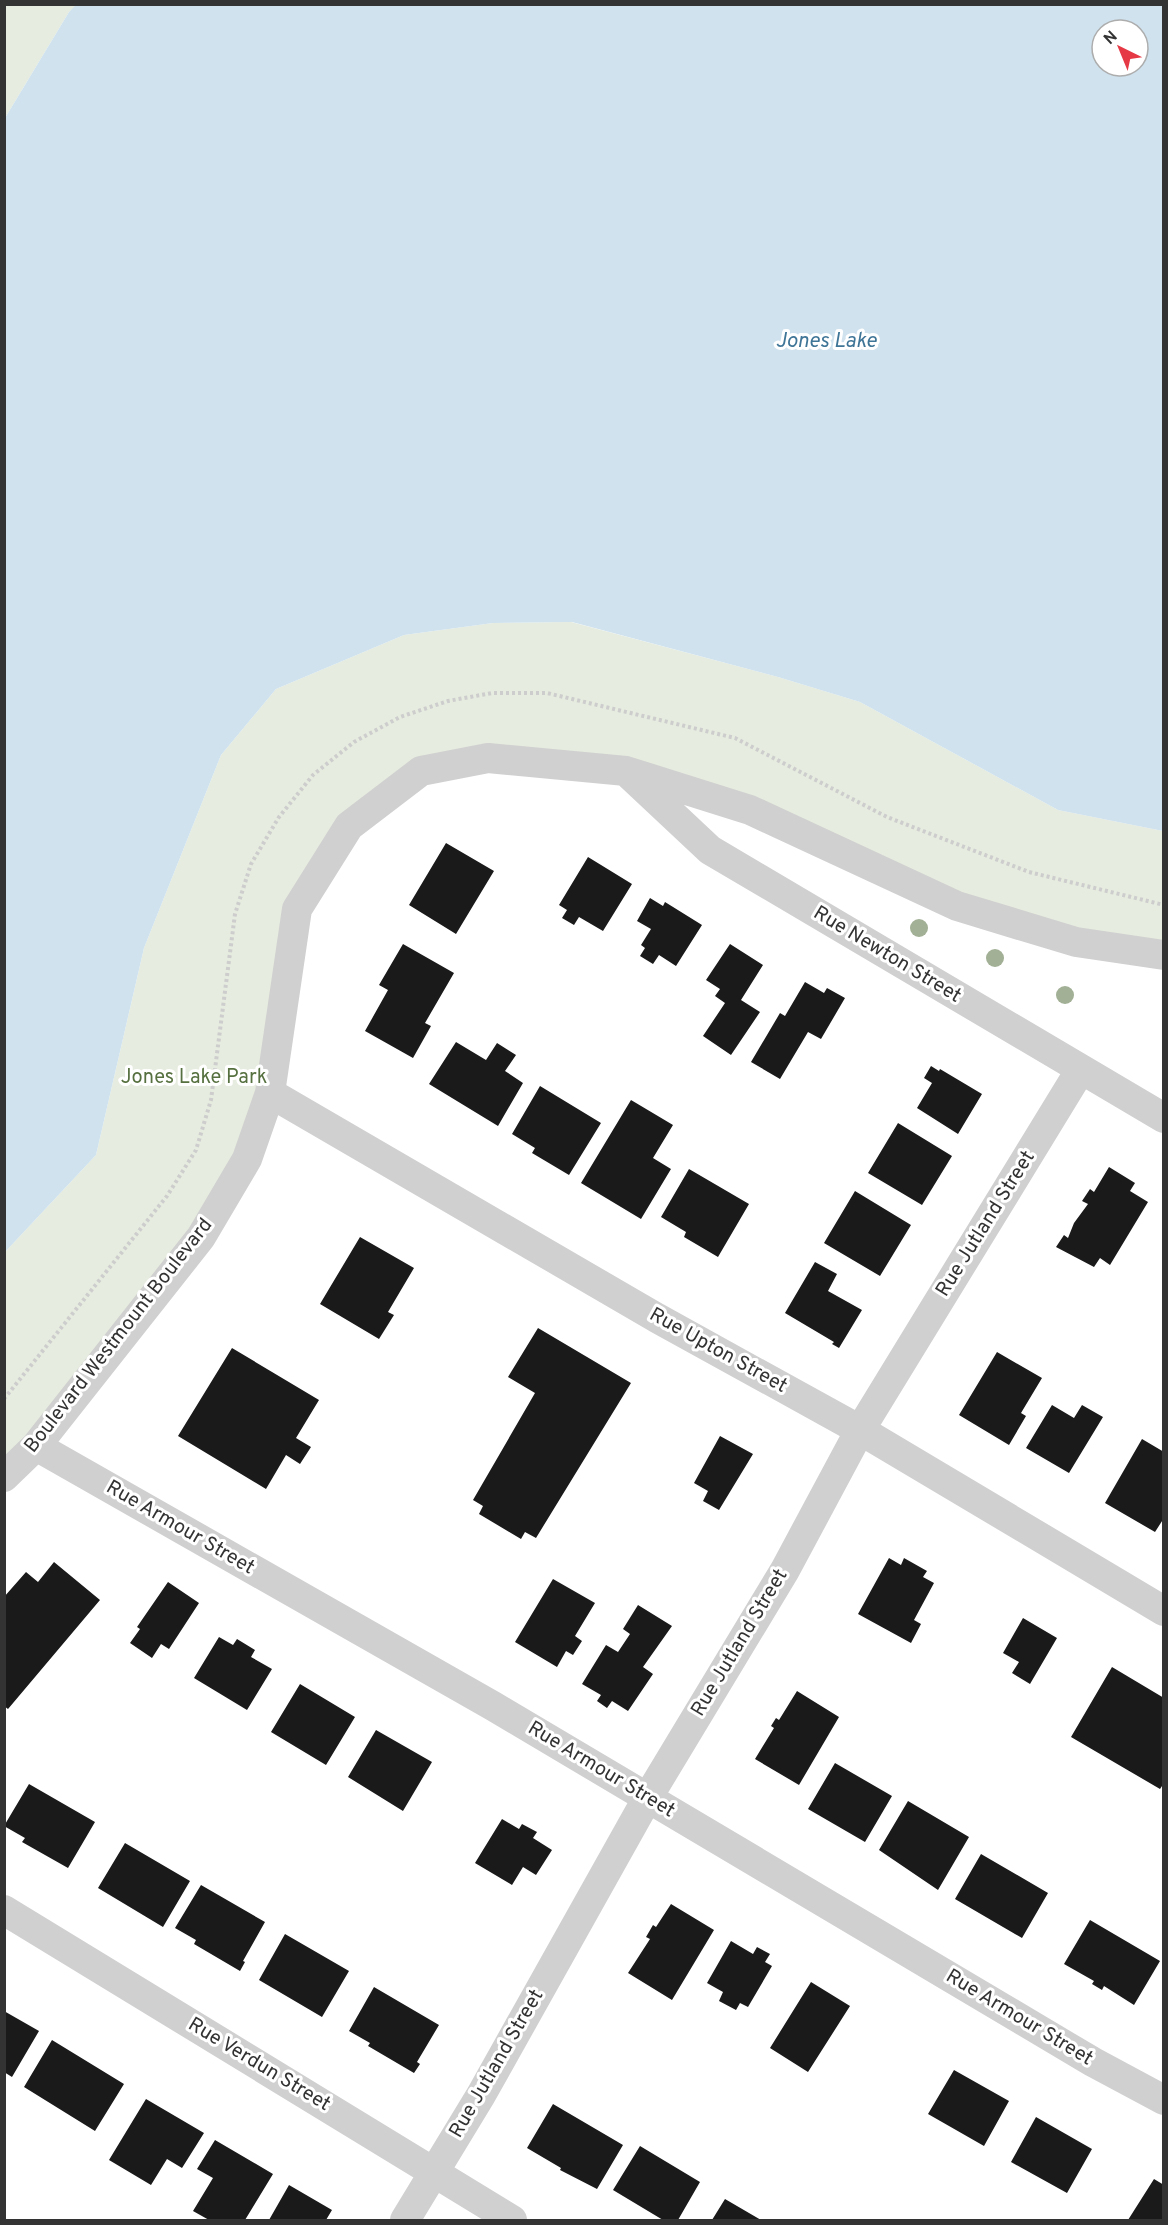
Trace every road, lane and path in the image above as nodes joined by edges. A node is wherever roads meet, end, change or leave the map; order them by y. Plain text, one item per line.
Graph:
1 (626, 771) junction
2 (1164, 904) edge
3 (1164, 955) edge
4 (1081, 1070) junction
5 (270, 1094) junction
6 (1164, 1118) edge
7 (4, 1399) edge
8 (860, 1430) junction
9 (36, 1446) junction
10 (4, 1477) edge
11 (1164, 1611) edge
12 (648, 1797) junction
13 (4, 1910) edge
14 (1164, 2100) edge
15 (432, 2174) junction
16 (405, 2220) edge
17 (512, 2220) edge

1 - 3 street, Boulevard Westmount Boulevard
1 - 4 street, Rue Newton Street
1 - 5 street, Boulevard Westmount Boulevard
2 - 7 path
4 - 6 street, Rue Newton Street
4 - 8 street, Rue Jutland Street
5 - 8 street, Rue Upton Street
5 - 9 street, Boulevard Westmount Boulevard
8 - 11 street, Rue Upton Street
8 - 12 street, Rue Jutland Street
9 - 10 street, Boulevard Westmount Boulevard
9 - 12 street, Rue Armour Street
12 - 14 street, Rue Armour Street
12 - 15 street, Rue Jutland Street
13 - 15 street, Rue Verdun Street
15 - 16 street, Rue Jutland Street
15 - 17 street, Rue Verdun Street

